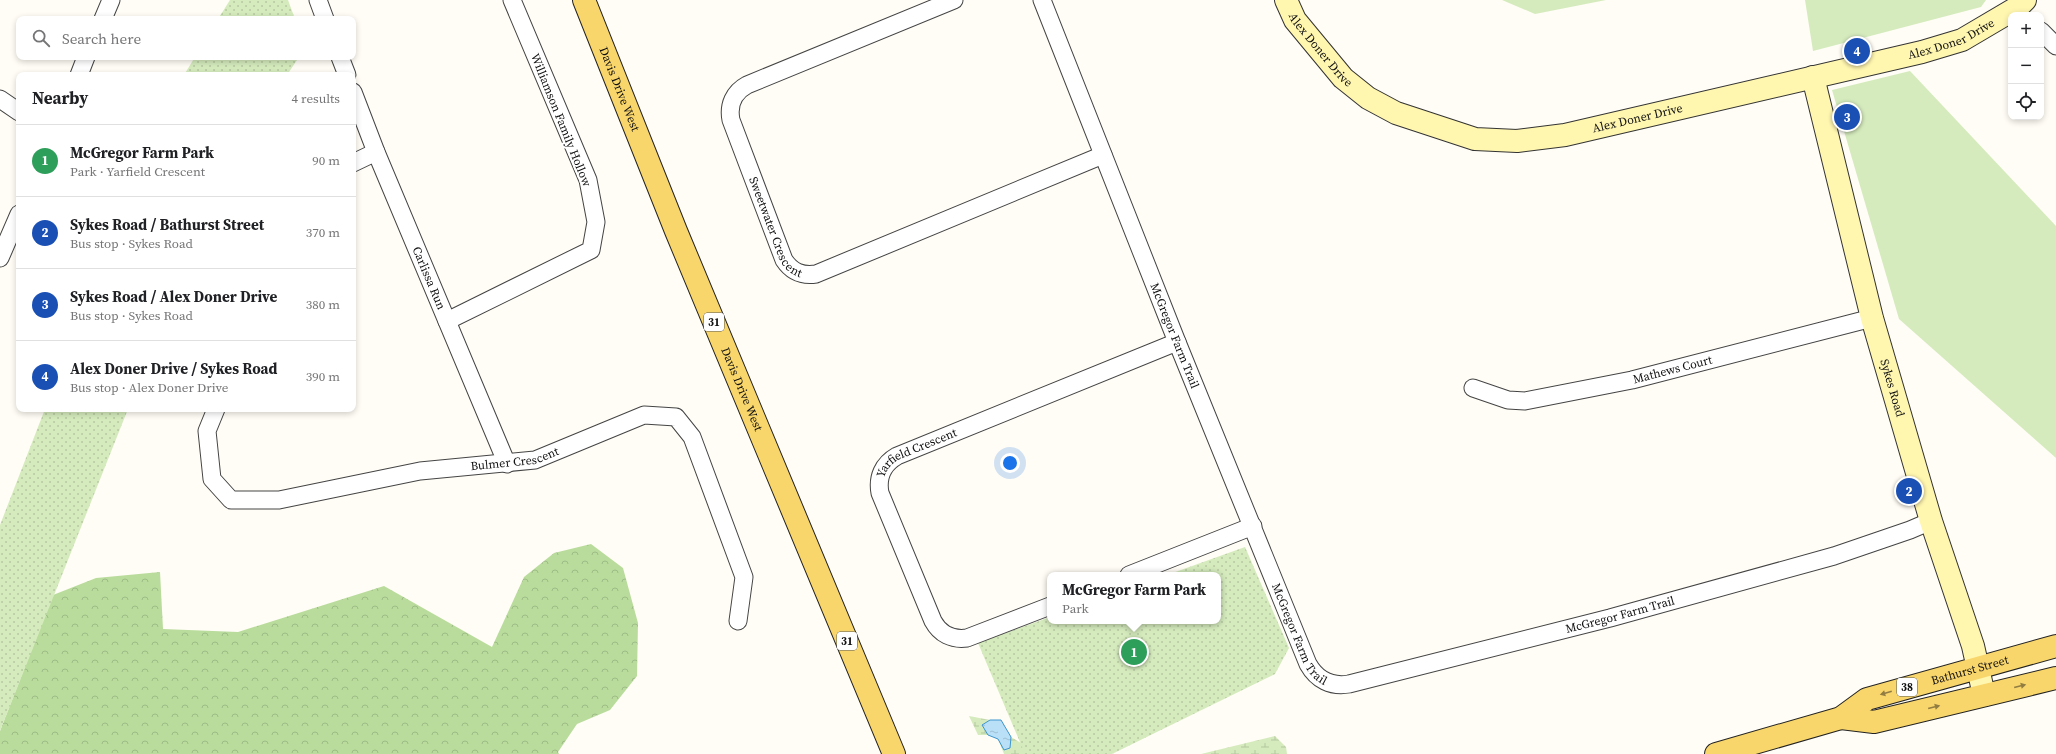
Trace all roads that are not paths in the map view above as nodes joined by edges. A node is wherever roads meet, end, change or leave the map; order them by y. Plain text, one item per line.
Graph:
1 (111, 0) edge
2 (318, 0) edge
3 (512, 0) edge
4 (584, 0) edge
5 (954, 0) edge
6 (1042, 0) edge
7 (1286, 0) edge
8 (2023, 7) edge
9 (104, 16) edge
10 (324, 16) edge
11 (2044, 34) edge
12 (2056, 46) edge
13 (85, 60) edge
14 (341, 60) edge
15 (80, 72) edge
16 (346, 72) edge
17 (1813, 77) junction
18 (0, 99) edge
19 (356, 100) edge
20 (16, 110) edge
21 (376, 152) junction
22 (1104, 155) junction
23 (356, 162) edge
24 (16, 221) edge
25 (0, 258) edge
26 (1872, 318) junction
27 (447, 321) junction
28 (1177, 342) junction
29 (1473, 388) dead end
30 (215, 412) edge
31 (507, 464) junction
32 (1931, 521) junction
33 (1253, 526) junction
34 (1137, 572) edge
35 (1047, 607) edge
36 (738, 621) dead end
37 (2056, 646) edge
38 (1978, 668) junction
39 (2056, 678) edge
40 (1984, 695) junction
41 (1842, 718) junction
42 (894, 754) edge
43 (1716, 754) edge

1 - 9 street
2 - 10 street
3 - 27 street, Williamson Family Hollow
4 - 42 main road, Davis Drive West / 31
5 - 22 street, Sweetwater Crescent
6 - 22 street, McGregor Farm Trail
7 - 17 street, Alex Doner Drive
8 - 17 street, Alex Doner Drive
11 - 12 street
13 - 15 street
14 - 16 street
17 - 26 street, Sykes Road
18 - 20 street
19 - 21 street, Carlissa Run
21 - 23 street
21 - 27 street, Carlissa Run
22 - 28 street, McGregor Farm Trail
24 - 25 street
26 - 29 street, Mathews Court
26 - 32 street, Sykes Road
27 - 31 street, Carlissa Run
28 - 33 street, McGregor Farm Trail
28 - 35 street, Yarfield Crescent
30 - 31 street, Bulmer Crescent
31 - 36 street, Bulmer Crescent
32 - 33 street, McGregor Farm Trail
32 - 38 street, Sykes Road
33 - 34 street
37 - 38 main road, Bathurst Street / 38
38 - 40 street, Sykes Road
38 -> 41 main road, Bathurst Street / 38
40 -> 39 main road, Bathurst Street / 38
41 -> 40 main road, Bathurst Street / 38
41 - 43 main road, Bathurst Street / 38

